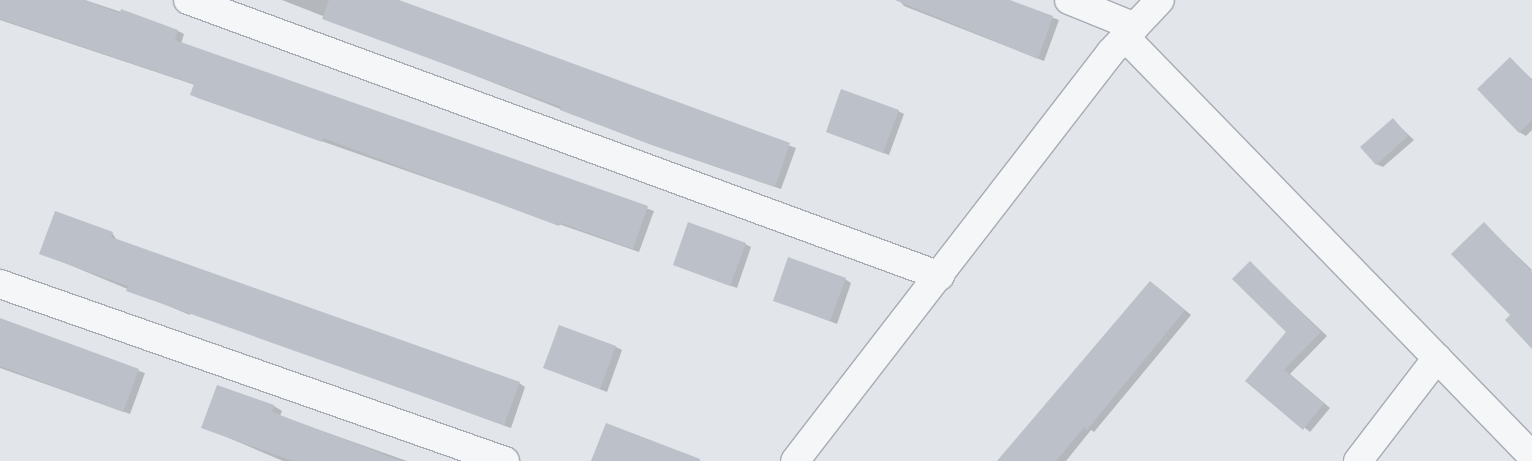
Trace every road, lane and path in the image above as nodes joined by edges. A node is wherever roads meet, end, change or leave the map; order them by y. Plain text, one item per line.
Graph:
1 (188, 0) edge
2 (1068, 0) edge
3 (1160, 0) edge
4 (1130, 32) junction
5 (940, 276) junction
6 (0, 284) edge
7 (1437, 358) junction
8 (1532, 456) edge
9 (505, 461) edge
10 (795, 461) edge
11 (1358, 461) edge

1 - 5 street
2 - 4 street
3 - 4 street
4 - 5 street
4 - 7 street
5 - 10 street
6 - 9 street
7 - 8 street
7 - 11 street

